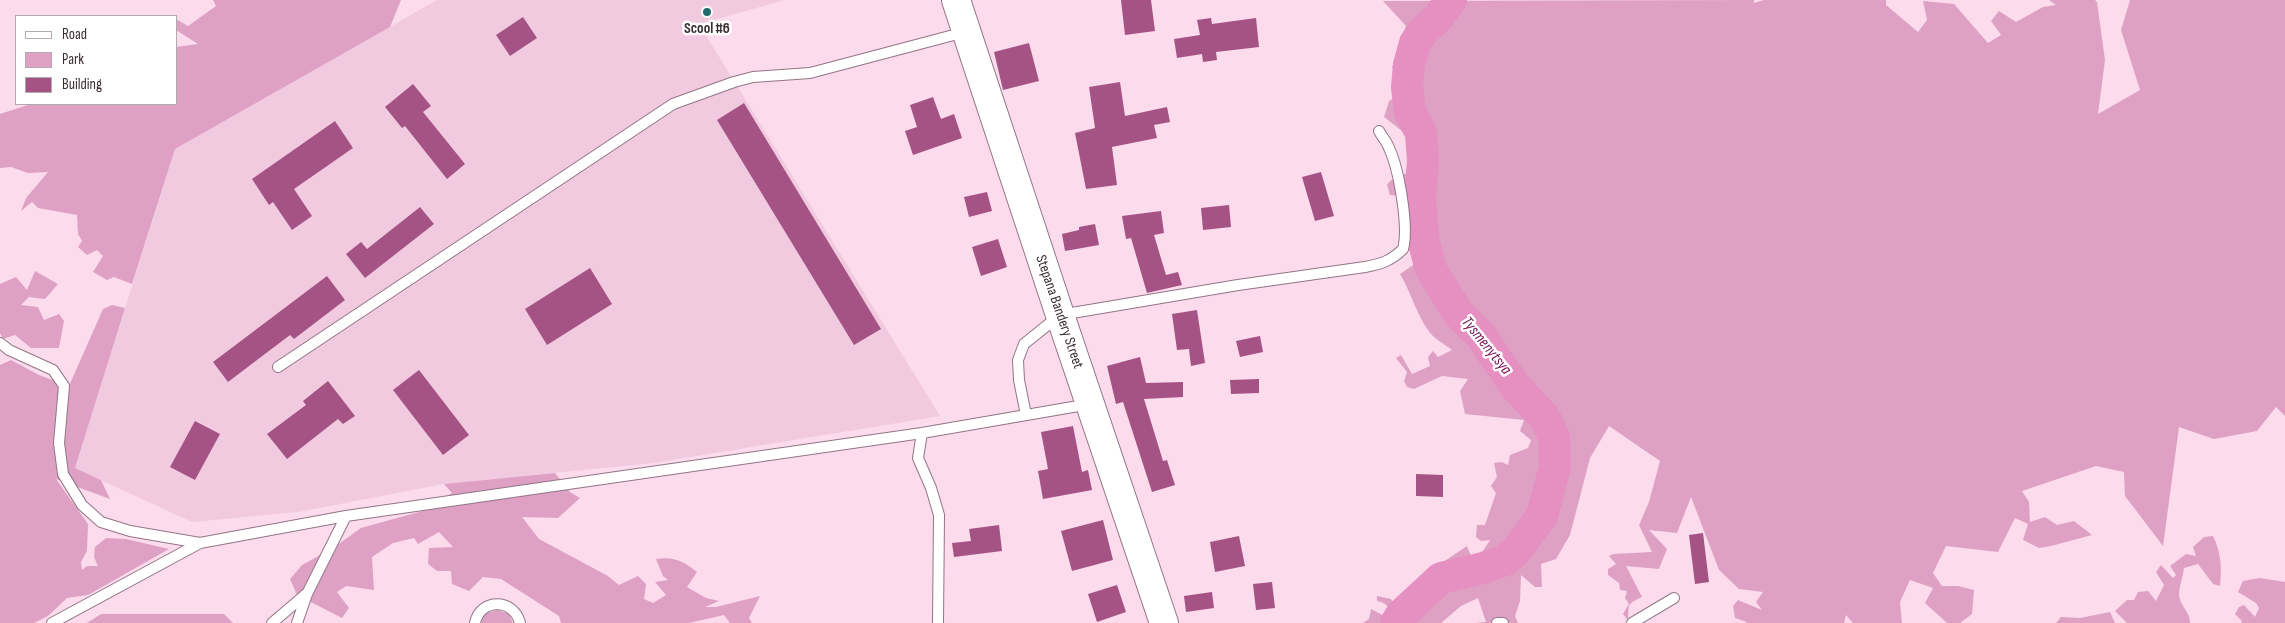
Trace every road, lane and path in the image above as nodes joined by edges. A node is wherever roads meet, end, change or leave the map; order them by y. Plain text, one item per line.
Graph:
1 (956, 0) edge
2 (967, 32) junction
3 (1379, 131) dead end
4 (1060, 315) junction
5 (0, 343) edge
6 (278, 367) dead end
7 (1090, 404) junction
8 (1026, 415) junction
9 (922, 432) junction
10 (346, 516) junction
11 (200, 543) junction
12 (307, 594) junction
13 (1674, 598) dead end
14 (52, 623) edge
15 (272, 623) edge
16 (297, 623) edge
17 (474, 623) edge
18 (520, 623) edge
19 (938, 623) edge
20 (1164, 623) edge
21 (1497, 623) edge
22 (1503, 623) edge
23 (1632, 623) edge

1 - 2 main road, Stepana Bandery Street
2 - 4 main road, Stepana Bandery Street
2 - 6 lane
3 - 4 lane
4 - 7 main road, Stepana Bandery Street
4 - 8 lane
5 - 11 lane
7 - 8 lane
7 - 20 main road, Stepana Bandery Street
8 - 9 lane
9 - 10 lane
9 - 19 lane
10 - 11 lane
10 - 12 lane
11 - 14 lane
12 - 15 lane
12 - 16 lane
13 - 23 lane
17 - 18 lane
21 - 22 lane

